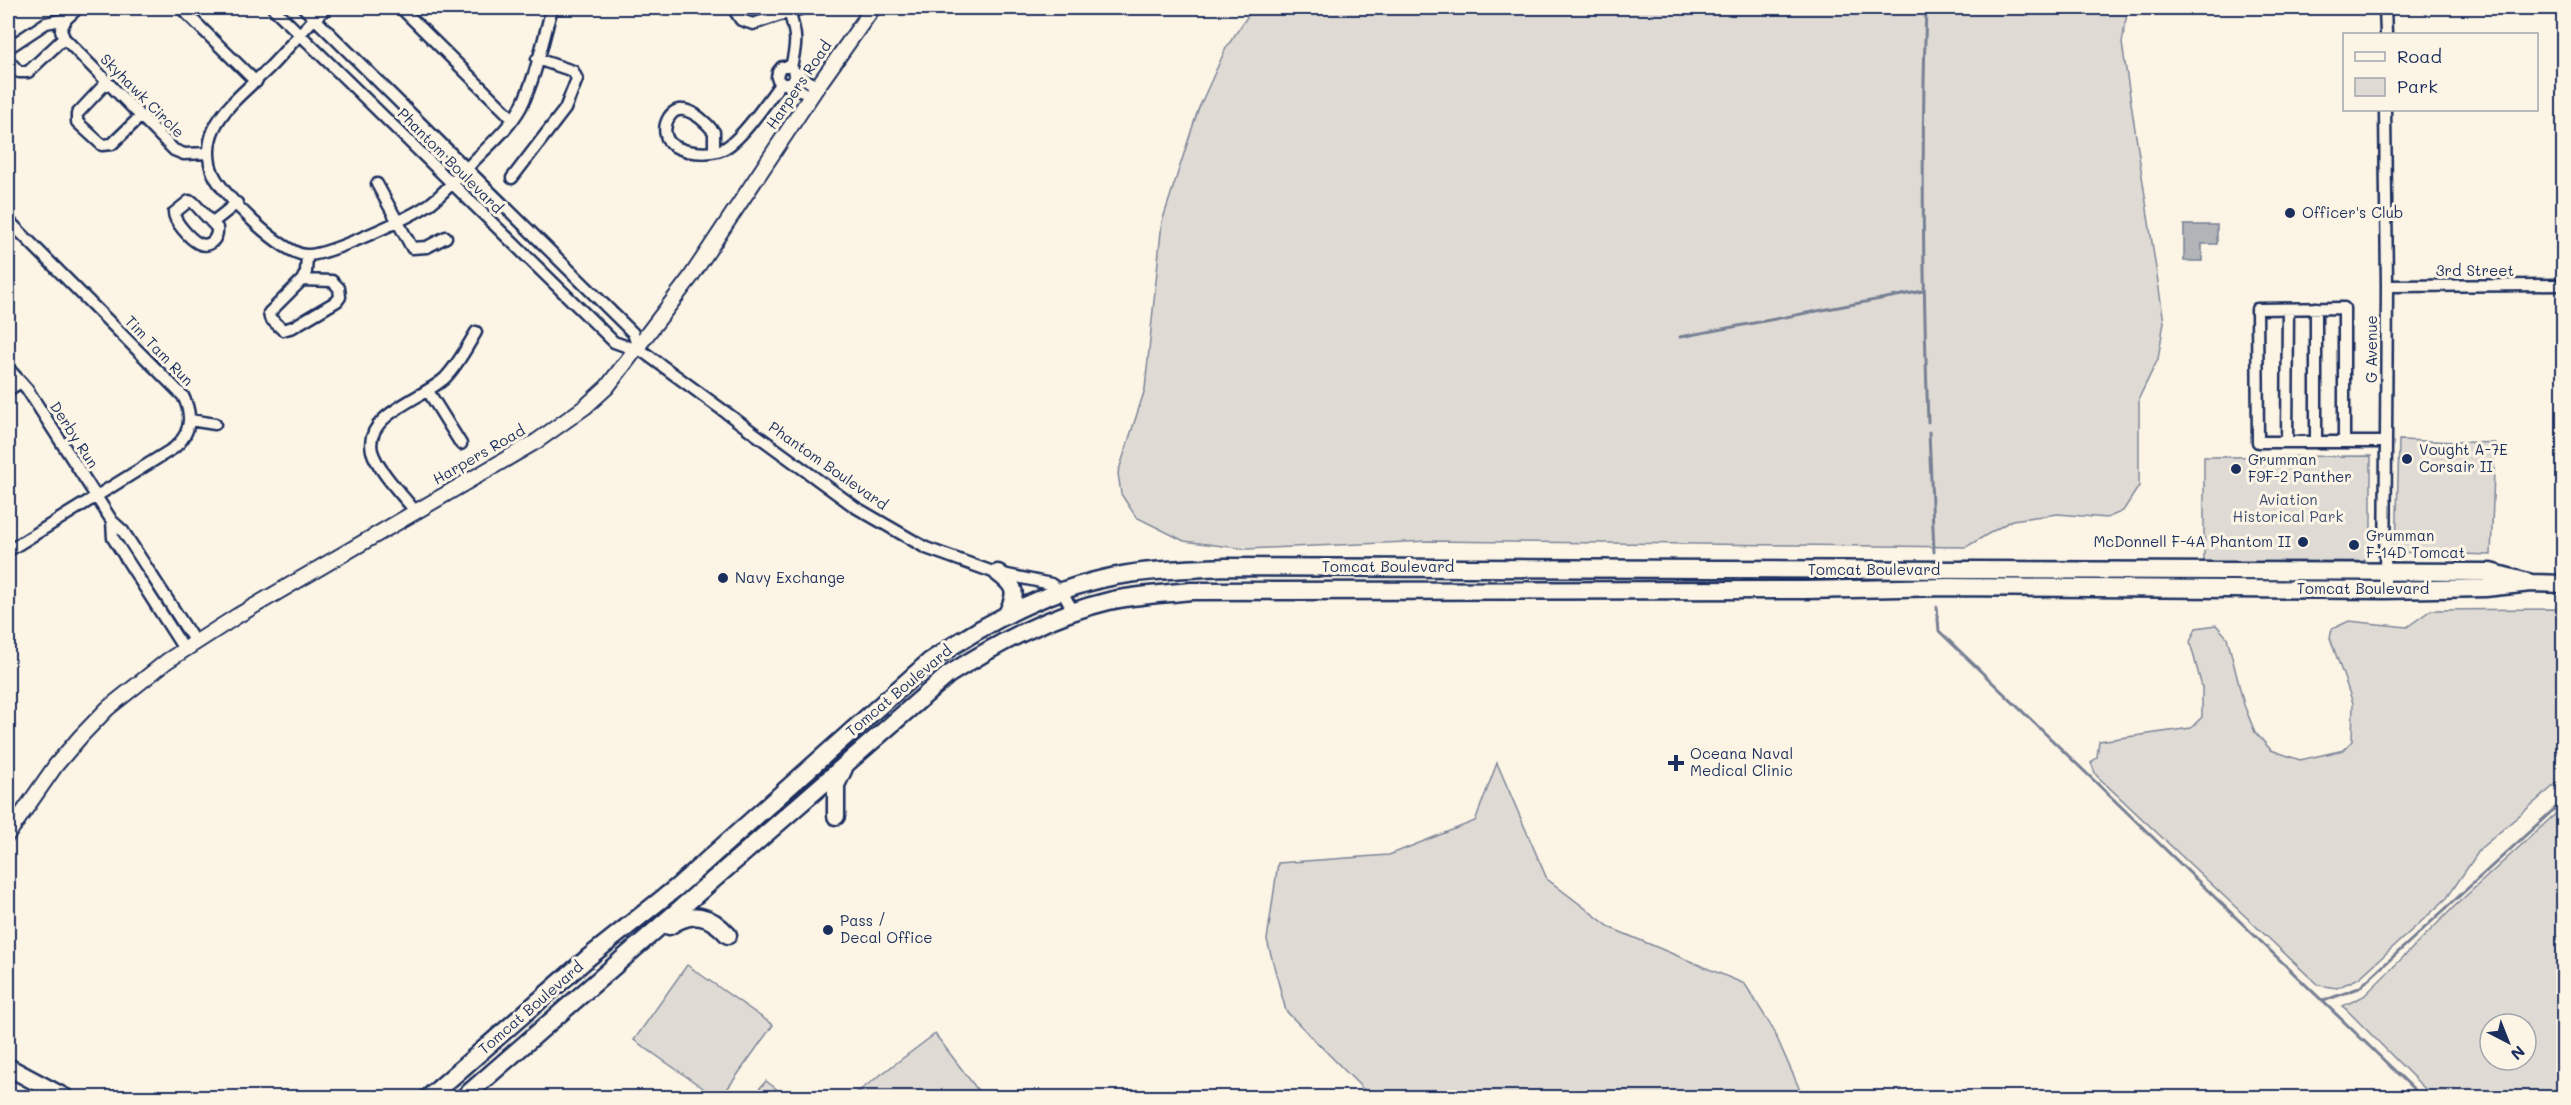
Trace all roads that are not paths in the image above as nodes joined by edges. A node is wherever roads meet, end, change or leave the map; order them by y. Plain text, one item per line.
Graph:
1 (78, 8) edge
2 (181, 8) edge
3 (273, 8) edge
4 (304, 8) edge
5 (327, 8) edge
6 (400, 8) edge
7 (552, 8) edge
8 (733, 8) edge
9 (803, 8) edge
10 (873, 8) edge
11 (2385, 8) edge
12 (788, 10) edge
13 (315, 18) junction
14 (66, 19) junction
15 (2386, 33) edge
16 (299, 34) junction
17 (64, 38) junction
18 (8, 48) edge
19 (537, 59) junction
20 (8, 60) edge
21 (793, 70) junction
22 (256, 82) junction
23 (106, 83) junction
24 (786, 83) junction
25 (814, 92) junction
26 (2385, 111) edge
27 (140, 117) junction
28 (513, 119) junction
29 (714, 152) junction
30 (209, 153) junction
31 (466, 168) junction
32 (512, 178) dead end
33 (451, 183) junction
34 (377, 184) dead end
35 (237, 203) junction
36 (8, 220) edge
37 (396, 220) junction
38 (213, 222) dead end
39 (446, 237) dead end
40 (307, 255) junction
41 (302, 280) junction
42 (2564, 285) edge
43 (2387, 286) junction
44 (2316, 308) junction
45 (2288, 309) junction
46 (476, 332) dead end
47 (638, 348) junction
48 (8, 368) edge
49 (21, 381) junction
50 (8, 390) edge
51 (428, 391) junction
52 (190, 420) junction
53 (215, 424) dead end
54 (2287, 442) junction
55 (2316, 442) junction
56 (2344, 442) junction
57 (2386, 442) junction
58 (461, 444) dead end
59 (95, 495) junction
60 (415, 511) junction
61 (9, 547) edge
62 (2386, 572) junction
63 (998, 573) junction
64 (2531, 583) junction
65 (2564, 584) edge
66 (2385, 590) junction
67 (1062, 592) junction
68 (1074, 612) junction
69 (1007, 614) junction
70 (189, 646) junction
71 (847, 762) junction
72 (836, 816) dead end
73 (8, 834) edge
74 (728, 935) dead end
75 (631, 951) junction
76 (8, 1067) edge
77 (66, 1098) edge
78 (428, 1098) edge
79 (463, 1098) edge

1 - 14 street
2 - 22 street
3 - 16 street, Phantom Boulevard
4 - 13 street, Phantom Boulevard
5 - 13 street
6 - 28 street
7 - 19 street
8 - 12 street
9 - 12 street
10 - 25 street, Harpers Road
11 - 15 street
12 - 21 street
13 - 16 street
13 - 31 street, Phantom Boulevard
14 - 17 street
14 - 18 street
16 - 22 street
16 - 33 street, Phantom Boulevard
17 - 20 street
17 - 23 street, Skyhawk Circle
19 - 28 street
19 - 32 street
21 - 24 street
21 - 24 street
21 - 25 street
22 - 30 street
23 - 27 street, Skyhawk Circle
23 - 27 street
24 - 25 street
24 - 29 street
25 - 47 street, Harpers Road
26 - 43 street, G Avenue
27 - 30 street, Skyhawk Circle
28 - 31 street
29 - 29 street
30 - 35 street
31 - 33 street
31 - 47 street, Phantom Boulevard
33 - 37 street
33 - 47 street, Phantom Boulevard
34 - 37 street
35 - 38 street
35 - 40 street
36 - 52 street, Tim Tam Run
37 - 39 street
37 - 40 street
40 - 41 street
41 - 41 street
42 - 43 street, 3rd Street
43 - 57 street, G Avenue
44 - 45 street
44 - 55 street
44 - 56 street
45 - 54 street
45 - 54 street
46 - 51 street
47 - 60 street, Harpers Road
47 - 63 street, Phantom Boulevard
48 - 49 street, Derby Run
49 - 50 street
49 - 59 street, Derby Run
51 - 58 street
51 - 60 street
52 - 53 street
52 - 59 street
54 - 55 street
55 - 56 street
56 - 57 street
57 - 62 street, G Avenue
59 - 61 street
59 - 70 street, Derby Run
60 - 70 street, Harpers Road
62 - 64 main road, Tomcat Boulevard
62 - 66 street, G Avenue
62 - 67 main road, Tomcat Boulevard
63 - 67 street, Phantom Boulevard
63 - 69 main road
64 - 65 main road, Tomcat Boulevard
64 - 66 main road, Tomcat Boulevard
66 - 68 main road, Tomcat Boulevard
67 - 68 street
67 - 69 main road, Tomcat Boulevard
68 - 71 main road, Tomcat Boulevard
69 - 78 main road, Tomcat Boulevard
70 - 73 street, Harpers Road
71 - 72 main road
71 - 75 main road, Tomcat Boulevard
74 - 75 main road
75 - 79 main road, Tomcat Boulevard
76 - 77 main road

